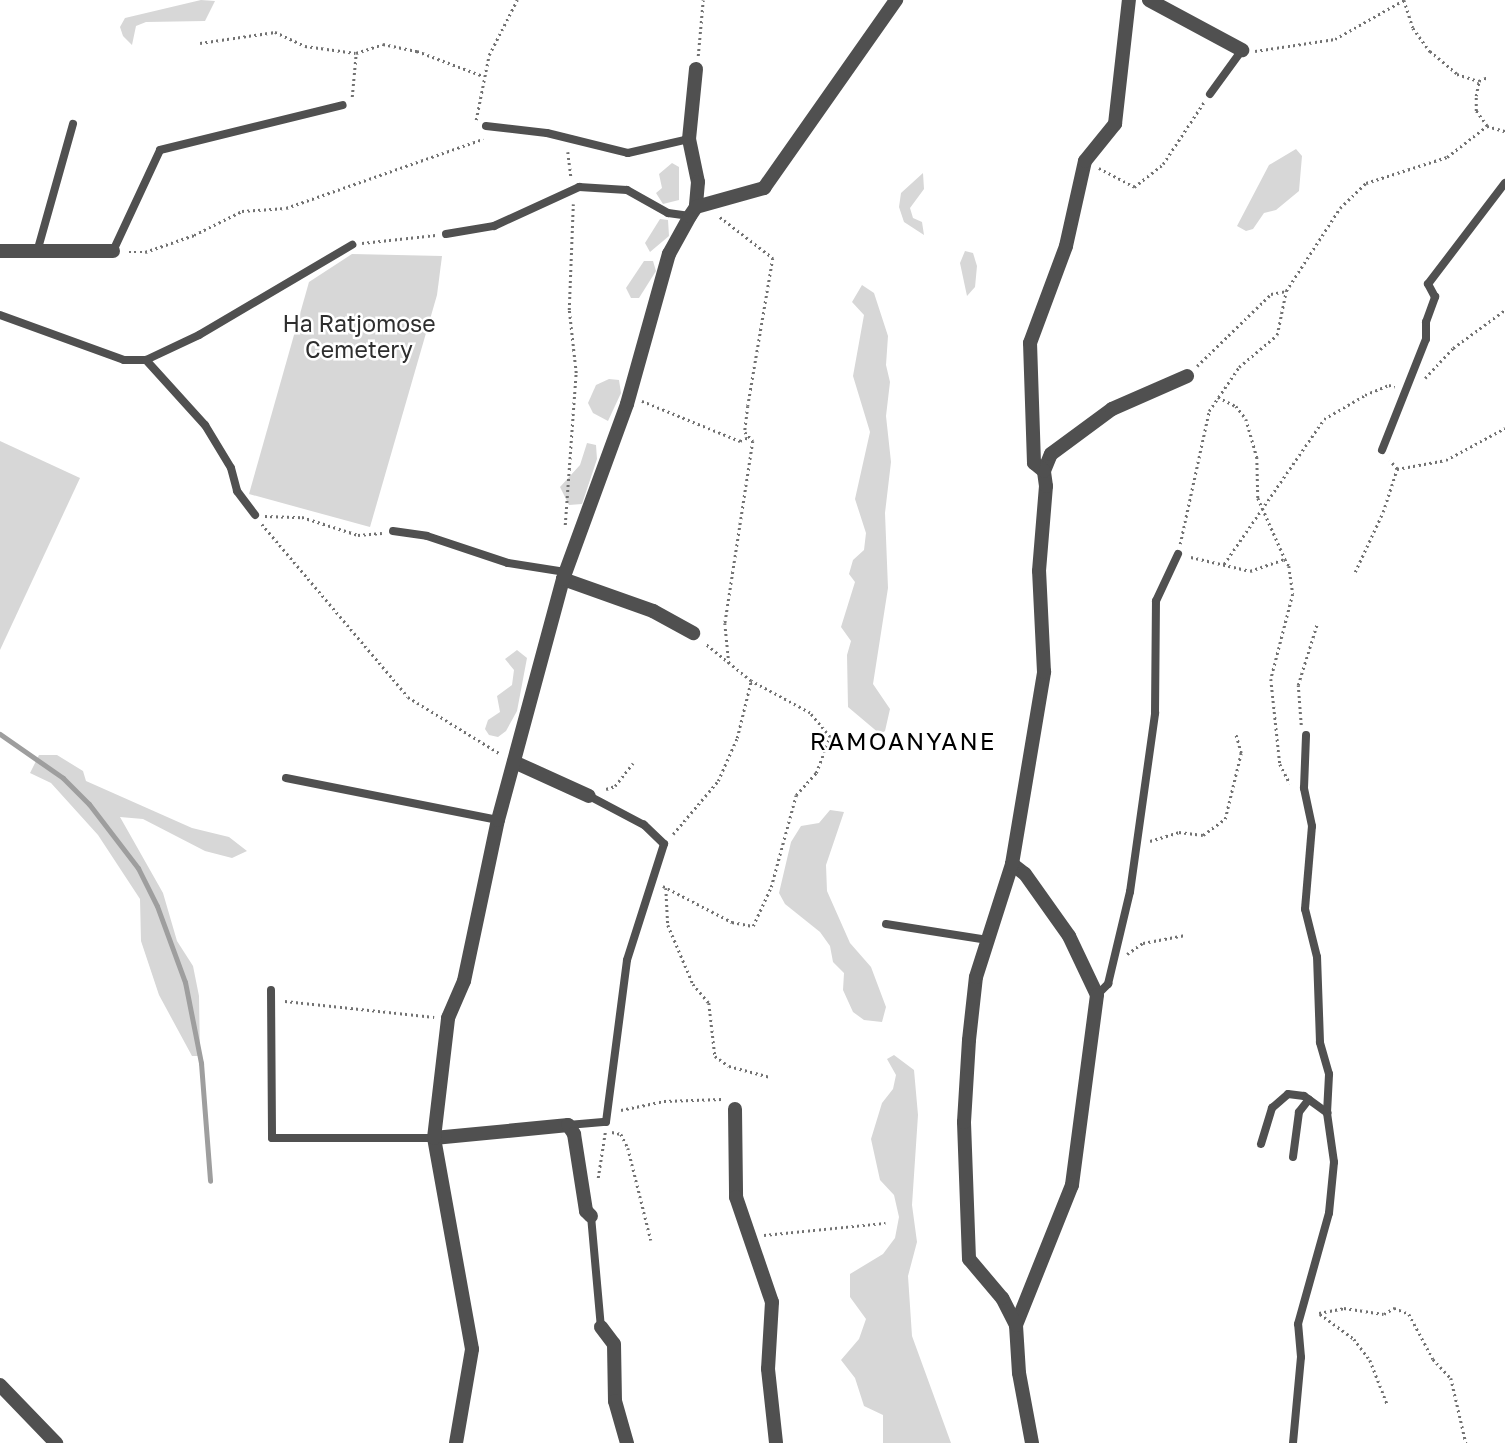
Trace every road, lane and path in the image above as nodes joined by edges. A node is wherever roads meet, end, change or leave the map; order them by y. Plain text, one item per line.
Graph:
1 (517, 0) edge
2 (703, 0) edge
3 (896, 0) edge
4 (1129, 0) edge
5 (1149, 0) edge
6 (1404, 0) edge
7 (200, 43) dead end
8 (1242, 50) junction
9 (356, 52) junction
10 (696, 69) joint
11 (483, 76) junction
12 (1488, 77) dead end
13 (1479, 81) junction
14 (1210, 93) joint
15 (343, 105) joint
16 (74, 124) dead end
17 (486, 126) joint
18 (1487, 126) junction
19 (499, 131) junction
20 (1505, 131) edge
21 (568, 138) junction
22 (689, 139) junction
23 (1086, 161) junction
24 (1505, 183) edge
25 (572, 190) junction
26 (711, 206) junction
27 (693, 212) junction
28 (446, 234) joint
29 (352, 245) joint
30 (0, 251) edge
31 (113, 251) junction
32 (37, 252) junction
33 (1286, 291) junction
34 (1505, 310) edge
35 (0, 315) edge
36 (146, 360) junction
37 (1187, 376) joint
38 (1409, 390) junction
39 (629, 397) junction
40 (1218, 397) junction
41 (1505, 428) edge
42 (749, 437) junction
43 (1382, 450) joint
44 (1397, 469) junction
45 (1044, 471) junction
46 (1262, 509) junction
47 (255, 515) junction
48 (393, 531) joint
49 (577, 539) junction
50 (1178, 554) junction
51 (1285, 559) junction
52 (1223, 565) junction
53 (1354, 572) dead end
54 (564, 576) junction
55 (1317, 624) dead end
56 (693, 633) joint
57 (730, 664) junction
58 (751, 681) junction
59 (1236, 735) dead end
60 (1306, 735) joint
61 (513, 762) junction
62 (633, 762) dead end
63 (286, 778) dead end
64 (1305, 793) junction
65 (589, 796) junction
66 (498, 820) junction
67 (1136, 840) junction
68 (664, 844) junction
69 (1012, 864) junction
70 (651, 880) junction
71 (666, 888) junction
72 (886, 924) dead end
73 (1185, 934) dead end
74 (988, 940) junction
75 (1114, 958) junction
76 (271, 995) joint
77 (1097, 995) junction
78 (447, 1018) junction
79 (770, 1077) dead end
80 (1309, 1099) junction
81 (735, 1109) joint
82 (607, 1112) junction
83 (1327, 1114) junction
84 (568, 1125) junction
85 (606, 1126) junction
86 (434, 1138) junction
87 (1261, 1144) dead end
88 (1293, 1157) dead end
89 (598, 1172) dead end
90 (592, 1216) joint
91 (885, 1223) dead end
92 (750, 1235) junction
93 (650, 1240) dead end
94 (1305, 1306) junction
95 (1319, 1313) junction
96 (1016, 1325) junction
97 (601, 1327) joint
98 (0, 1385) edge
99 (1388, 1406) dead end
100 (56, 1443) edge
101 (456, 1443) edge
102 (627, 1443) edge
103 (776, 1443) edge
104 (1032, 1443) edge
105 (1293, 1443) edge
106 (1466, 1443) edge

1 - 11 path
2 - 10 path
3 - 26 street
4 - 23 street
5 - 8 street
6 - 8 path
6 - 13 path
7 - 9 path
8 - 14 lane
9 - 11 path
9 - 15 path
10 - 22 street
11 - 17 path
12 - 13 path
13 - 18 path
14 - 23 path
15 - 31 lane
16 - 32 lane
17 - 19 lane
18 - 20 path
18 - 33 path
19 - 21 lane
19 - 31 path
21 - 22 lane
21 - 25 path
22 - 27 street
23 - 45 street
24 - 38 lane
25 - 27 lane
25 - 28 lane
25 - 49 path
26 - 27 street
26 - 42 path
27 - 39 street
28 - 29 path
29 - 36 lane
30 - 32 street
31 - 32 street
33 - 37 path
33 - 40 path
34 - 38 path
35 - 36 lane
36 - 47 lane
37 - 45 street
38 - 43 lane
38 - 46 path
39 - 42 path
39 - 49 street
40 - 46 path
40 - 50 path
41 - 44 path
42 - 57 path
43 - 44 path
44 - 53 path
45 - 69 street
46 - 51 path
46 - 52 path
47 - 48 path
47 - 61 path
48 - 54 lane
49 - 54 street
50 - 52 path
50 - 67 lane
51 - 52 path
51 - 64 path
54 - 56 street
54 - 61 street
55 - 60 path
56 - 57 path
57 - 58 path
58 - 68 path
58 - 71 path
59 - 67 path
60 - 64 lane
61 - 65 street
61 - 66 street
62 - 65 path
63 - 66 lane
64 - 83 lane
65 - 68 lane
66 - 78 street
67 - 75 lane
68 - 70 lane
69 - 74 street
69 - 77 street
70 - 71 path
70 - 82 lane
71 - 79 path
72 - 74 lane
73 - 75 path
74 - 96 street
75 - 77 lane
76 - 78 path
76 - 86 lane
77 - 96 street
78 - 86 street
80 - 83 lane
80 - 87 lane
80 - 88 lane
81 - 82 path
81 - 92 street
82 - 85 lane
83 - 94 lane
84 - 85 lane
84 - 86 street
84 - 90 street
85 - 89 path
85 - 93 path
86 - 101 street
90 - 97 lane
91 - 92 path
92 - 103 street
94 - 95 path
94 - 105 lane
95 - 99 path
95 - 106 path
96 - 104 street
97 - 102 street
98 - 100 street

